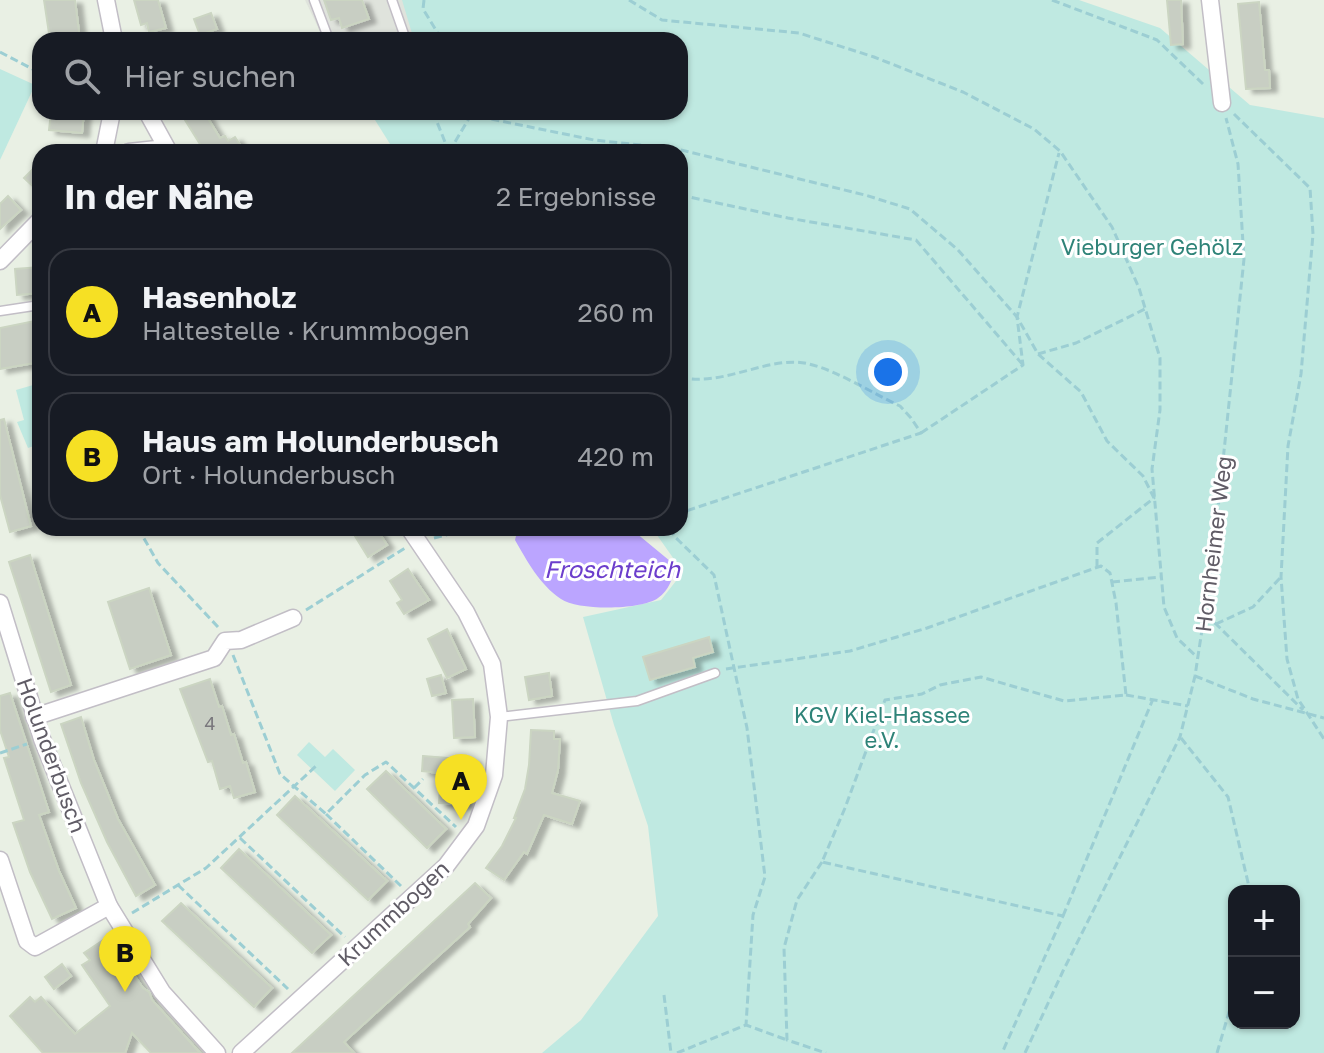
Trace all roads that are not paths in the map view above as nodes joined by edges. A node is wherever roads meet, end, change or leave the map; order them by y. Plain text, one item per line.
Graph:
1 (106, 0) edge
2 (314, 0) edge
3 (392, 0) edge
4 (1210, 0) edge
5 (112, 32) edge
6 (326, 32) edge
7 (401, 32) edge
8 (1222, 103) road end
9 (110, 120) edge
10 (151, 120) edge
11 (106, 144) edge
12 (165, 144) edge
13 (32, 228) edge
14 (0, 261) edge
15 (32, 306) edge
16 (0, 311) edge
17 (415, 536) edge
18 (0, 603) edge
19 (293, 618) road end
20 (715, 673) road end
21 (34, 717) junction
22 (499, 717) junction
23 (0, 860) edge
24 (109, 906) junction
25 (217, 1053) edge
26 (241, 1053) edge

1 - 5 street
2 - 6 lane
3 - 7 lane
4 - 8 street
9 - 11 street
10 - 12 street
13 - 14 street
15 - 16 lane
17 - 22 street, Krummbogen
18 - 21 street, Holunderbusch
19 - 21 street
20 - 22 lane
21 - 24 street, Holunderbusch
22 - 26 street, Krummbogen
23 - 24 street
24 - 25 street, Holunderbusch

